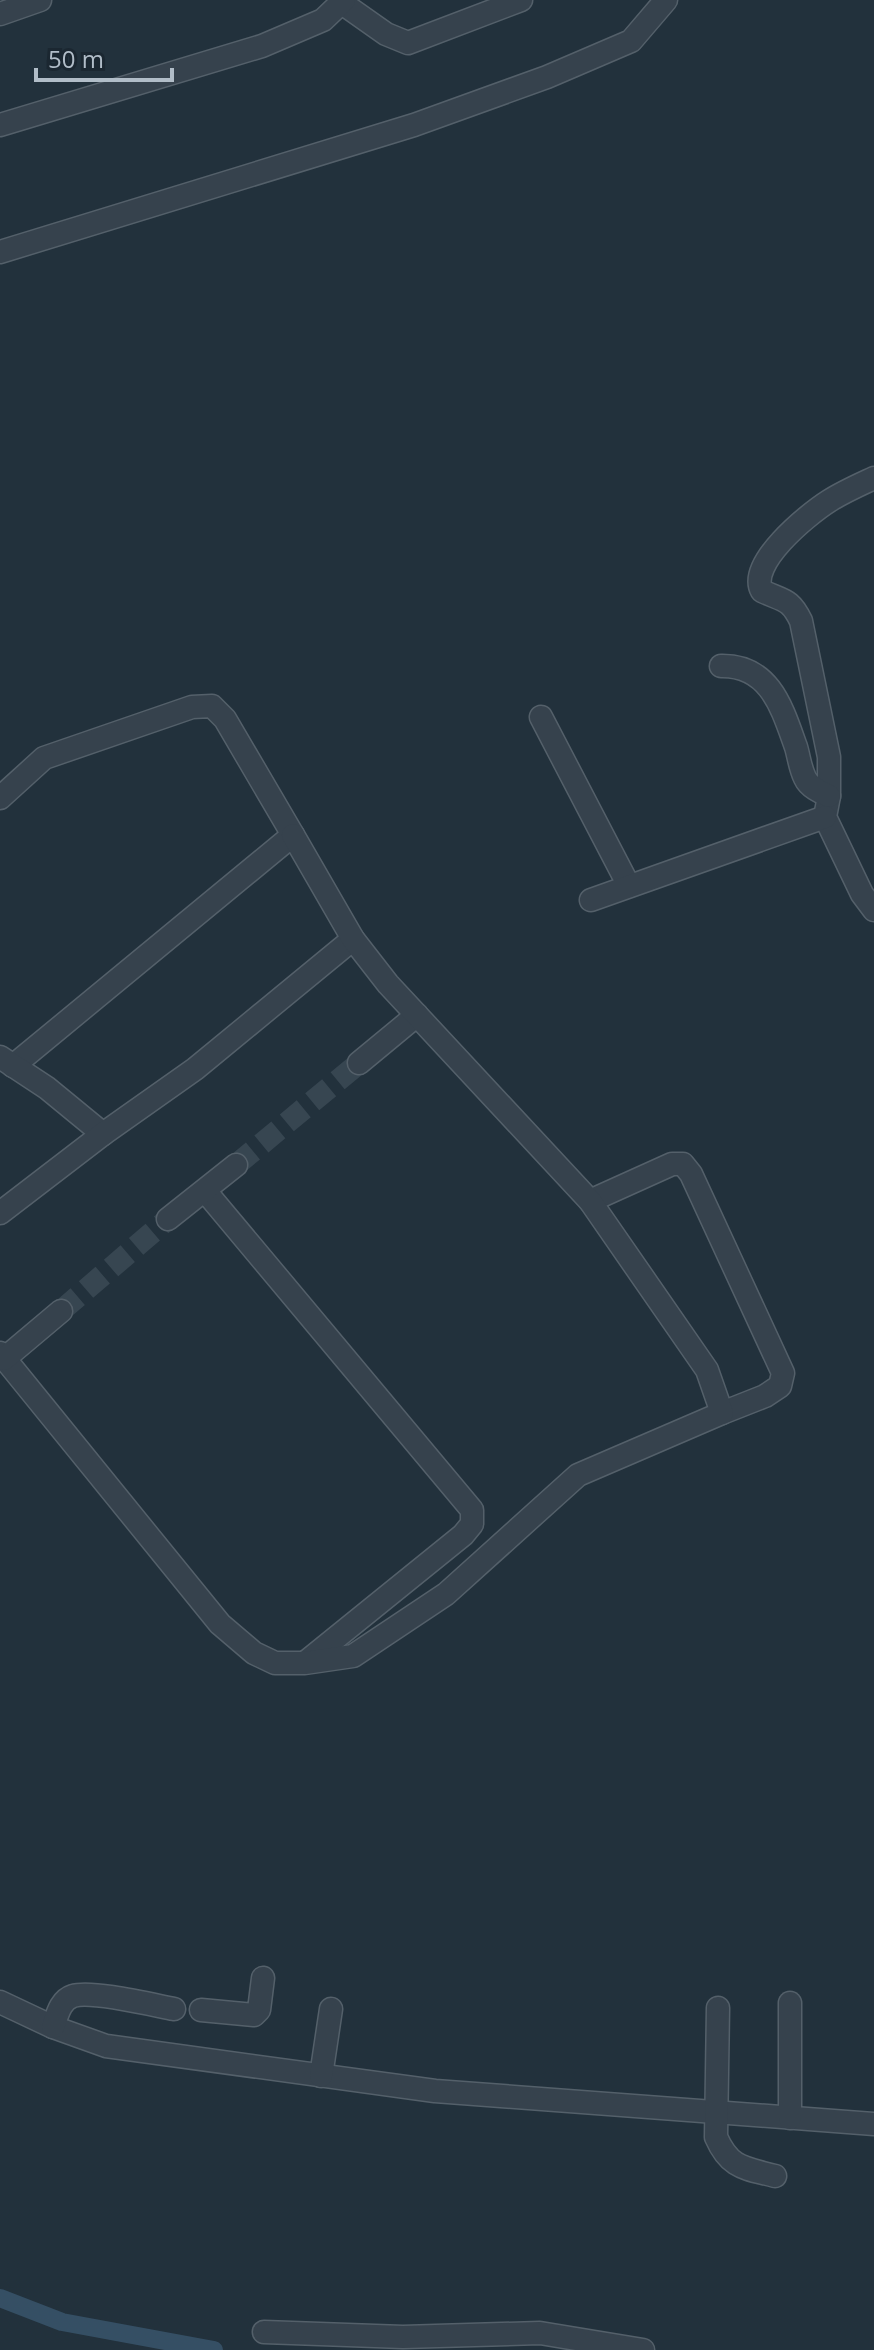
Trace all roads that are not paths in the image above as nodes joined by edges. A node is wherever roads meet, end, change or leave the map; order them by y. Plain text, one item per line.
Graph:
1 (40, 0) edge
2 (521, 0) edge
3 (666, 0) edge
4 (343, 1) edge
5 (0, 14) edge
6 (0, 125) edge
7 (0, 252) edge
8 (874, 478) edge
9 (721, 666) dead end
10 (541, 717) dead end
11 (0, 798) edge
12 (827, 807) junction
13 (293, 835) junction
14 (629, 886) junction
15 (591, 900) dead end
16 (874, 910) edge
17 (353, 939) junction
18 (417, 1015) junction
19 (7, 1062) edge
20 (359, 1063) tunnel mouth
21 (103, 1134) junction
22 (236, 1165) tunnel mouth
23 (206, 1192) junction
24 (590, 1201) junction
25 (0, 1213) edge
26 (168, 1219) tunnel mouth
27 (61, 1311) tunnel mouth
28 (2, 1356) edge
29 (722, 1413) junction
30 (305, 1663) junction
31 (263, 1978) dead end
32 (0, 2002) edge
33 (790, 2003) dead end
34 (718, 2008) dead end
35 (174, 2009) dead end
36 (331, 2009) dead end
37 (201, 2010) dead end
38 (53, 2027) junction
39 (321, 2076) junction
40 (715, 2113) junction
41 (790, 2118) junction
42 (874, 2124) edge
43 (775, 2176) dead end
44 (264, 2332) dead end
45 (643, 2350) edge

1 - 5 street
2 - 4 street
3 - 7 street
4 - 6 street
8 - 12 street
9 - 12 street
10 - 14 street
11 - 13 street
12 - 14 street
12 - 16 street
13 - 17 street
13 - 19 street
14 - 15 street
17 - 18 street
17 - 21 street
18 - 20 street
18 - 24 street
19 - 21 street
21 - 25 street
22 - 23 street
23 - 26 street
23 - 30 street
24 - 29 street
24 - 29 street
27 - 28 street
28 - 30 street
29 - 30 street
31 - 37 street
32 - 38 street
33 - 41 street
34 - 40 street
35 - 38 street
36 - 39 street
38 - 39 street
39 - 40 street
40 - 41 street
40 - 43 street
41 - 42 street
44 - 45 street

